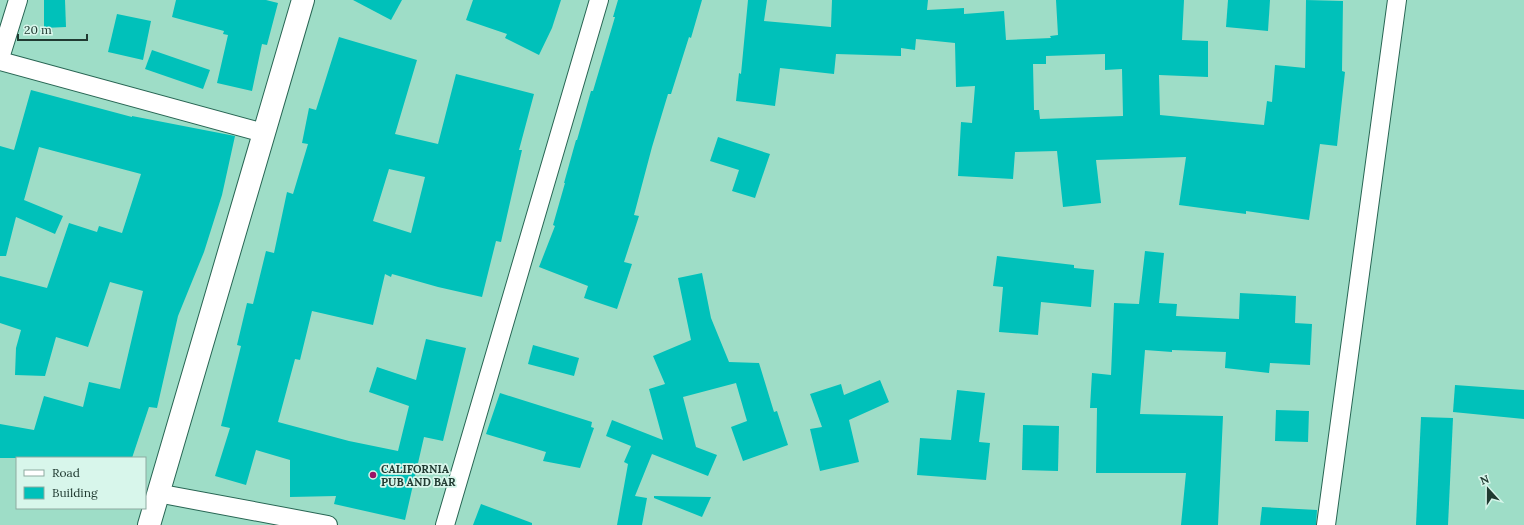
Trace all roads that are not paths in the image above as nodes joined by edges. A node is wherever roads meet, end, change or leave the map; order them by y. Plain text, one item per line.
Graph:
1 (18, 0) edge
2 (303, 0) edge
3 (599, 0) edge
4 (1397, 0) edge
5 (0, 58) edge
6 (0, 61) edge
7 (264, 133) junction
8 (157, 493) junction
9 (149, 525) edge
10 (328, 525) edge
11 (445, 525) edge
12 (1326, 525) edge

1 - 5 street
2 - 7 main road
3 - 11 street
4 - 12 street
6 - 7 street
7 - 8 main road
8 - 9 main road
8 - 10 street

